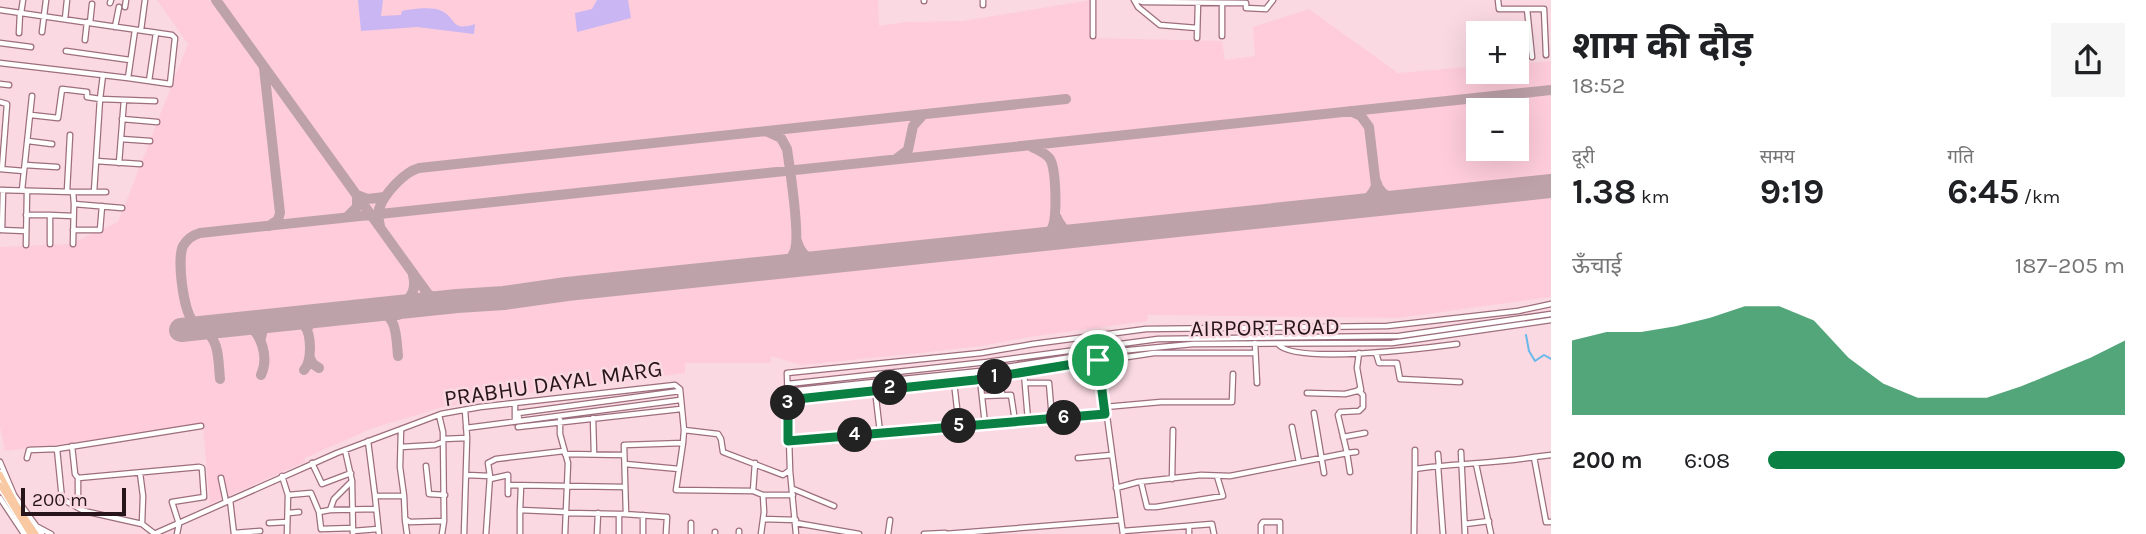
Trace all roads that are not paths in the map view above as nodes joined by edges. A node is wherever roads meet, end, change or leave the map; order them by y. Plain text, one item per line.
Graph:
1 (23, 0) edge
2 (46, 0) edge
3 (67, 0) edge
4 (145, 0) edge
5 (1093, 0) edge
6 (1136, 0) edge
7 (1273, 0) edge
8 (1498, 0) edge
9 (1158, 1) edge
10 (1246, 1) edge
11 (1206, 2) edge
12 (1198, 3) junction
13 (92, 4) dead end
14 (1222, 4) junction
15 (118, 7) dead end
16 (1527, 9) junction
17 (1544, 9) junction
18 (1551, 9) edge
19 (0, 10) edge
20 (20, 13) junction
21 (44, 16) junction
22 (65, 19) junction
23 (88, 23) junction
24 (116, 27) junction
25 (1197, 28) junction
26 (138, 30) junction
27 (42, 32) dead end
28 (19, 33) dead end
29 (156, 33) junction
30 (1093, 36) dead end
31 (1222, 36) dead end
32 (1197, 38) dead end
33 (85, 40) dead end
34 (0, 43) edge
35 (31, 47) dead end
36 (66, 51) dead end
37 (1546, 55) dead end
38 (1532, 57) dead end
39 (130, 60) junction
40 (0, 63) edge
41 (103, 75) junction
42 (128, 78) junction
43 (149, 82) junction
44 (0, 84) edge
45 (9, 85) dead end
46 (33, 96) dead end
47 (100, 99) junction
48 (124, 100) junction
49 (155, 101) dead end
50 (0, 102) edge
51 (31, 115) junction
52 (122, 119) junction
53 (157, 122) dead end
54 (70, 135) dead end
55 (121, 139) junction
56 (28, 141) junction
57 (150, 141) dead end
58 (52, 144) dead end
59 (96, 161) junction
60 (119, 163) junction
61 (140, 164) dead end
62 (57, 167) dead end
63 (25, 168) junction
64 (1, 169) edge
65 (1, 190) edge
66 (25, 190) junction
67 (70, 192) junction
68 (94, 192) junction
69 (106, 192) dead end
70 (74, 204) junction
71 (102, 206) junction
72 (122, 208) dead end
73 (26, 215) junction
74 (50, 215) junction
75 (73, 216) junction
76 (1, 230) edge
77 (73, 230) junction
78 (26, 231) junction
79 (50, 244) dead end
80 (73, 244) dead end
81 (26, 245) dead end
82 (1551, 304) edge
83 (1551, 314) edge
84 (1551, 320) edge
85 (1096, 335) junction
86 (1277, 343) junction
87 (1255, 344) junction
88 (1457, 344) dead end
89 (1097, 346) junction
90 (1376, 352) junction
91 (1098, 353) junction
92 (1255, 353) junction
93 (1359, 353) junction
94 (1098, 360) junction
95 (1024, 372) junction
96 (1233, 374) dead end
97 (999, 376) junction
98 (980, 379) junction
99 (954, 382) junction
100 (1460, 382) dead end
101 (788, 383) junction
102 (1025, 383) junction
103 (1257, 383) dead end
104 (874, 390) junction
105 (1358, 390) junction
106 (680, 391) junction
107 (788, 391) junction
108 (1307, 393) dead end
109 (1002, 394) junction
110 (982, 396) junction
111 (560, 398) junction
112 (681, 400) junction
113 (788, 400) junction
114 (515, 403) junction
115 (560, 406) junction
116 (1105, 407) junction
117 (681, 409) junction
118 (465, 410) junction
119 (1314, 413) dead end
120 (1105, 414) junction
121 (439, 415) junction
122 (560, 418) junction
123 (593, 418) junction
124 (1052, 419) junction
125 (517, 420) junction
126 (1015, 421) junction
127 (1028, 421) junction
128 (985, 424) junction
129 (201, 426) dead end
130 (959, 426) junction
131 (1292, 427) dead end
132 (466, 428) junction
133 (518, 428) dead end
134 (401, 429) junction
135 (684, 430) junction
136 (1173, 430) dead end
137 (880, 432) junction
138 (1366, 433) dead end
139 (1343, 437) junction
140 (467, 438) junction
141 (443, 440) junction
142 (368, 441) junction
143 (788, 441) junction
144 (683, 443) junction
145 (72, 446) junction
146 (401, 447) junction
147 (57, 449) junction
148 (345, 450) junction
149 (1415, 450) dead end
150 (565, 452) junction
151 (1356, 452) dead end
152 (1461, 452) dead end
153 (1347, 453) junction
154 (594, 454) junction
155 (1438, 454) dead end
156 (624, 455) junction
157 (1111, 455) junction
158 (1551, 455) edge
159 (1320, 457) junction
160 (1534, 457) junction
161 (27, 458) dead end
162 (1078, 458) dead end
163 (0, 462) edge
164 (1298, 462) junction
165 (312, 463) junction
166 (755, 463) junction
167 (625, 464) junction
168 (1476, 464) junction
169 (426, 466) dead end
170 (1438, 466) junction
171 (1462, 466) junction
172 (679, 468) junction
173 (1415, 469) junction
174 (790, 470) junction
175 (1350, 471) dead end
176 (140, 473) junction
177 (351, 473) junction
178 (1324, 473) dead end
179 (0, 474) edge
180 (466, 475) junction
181 (282, 476) junction
182 (1217, 476) junction
183 (490, 477) junction
184 (78, 478) junction
185 (221, 478) dead end
186 (1172, 479) junction
187 (352, 481) junction
188 (1141, 482) junction
189 (0, 485) edge
190 (508, 485) junction
191 (521, 486) junction
192 (567, 486) junction
193 (624, 487) junction
194 (1116, 488) junction
195 (753, 491) junction
196 (793, 492) junction
197 (508, 494) dead end
198 (288, 495) junction
199 (444, 495) junction
200 (762, 495) junction
201 (375, 496) junction
202 (404, 496) junction
203 (0, 498) edge
204 (228, 501) junction
205 (75, 506) junction
206 (834, 506) dead end
207 (375, 509) junction
208 (9, 510) junction
209 (330, 510) junction
210 (353, 510) junction
211 (520, 510) junction
212 (319, 512) junction
213 (566, 512) junction
214 (0, 513) edge
215 (289, 513) junction
216 (299, 513) dead end
217 (598, 513) junction
218 (622, 514) junction
219 (643, 516) junction
220 (405, 519) junction
221 (763, 519) junction
222 (890, 520) dead end
223 (1121, 520) junction
224 (444, 521) junction
225 (1489, 521) junction
226 (796, 522) junction
227 (1551, 522) edge
228 (269, 523) dead end
229 (287, 523) junction
230 (691, 523) dead end
231 (142, 524) junction
232 (179, 524) junction
233 (1465, 524) junction
234 (36, 526) junction
235 (1189, 526) junction
236 (1164, 527) junction
237 (260, 531) dead end
238 (353, 531) edge
239 (379, 531) edge
240 (370, 532) edge
241 (836, 532) edge
242 (1007, 532) edge
243 (234, 533) edge
244 (945, 533) edge
245 (1123, 533) edge
246 (24, 534) edge
247 (30, 534) edge
248 (36, 534) edge
249 (42, 534) edge
250 (51, 534) edge
251 (154, 534) edge
252 (177, 534) edge
253 (288, 534) edge
254 (407, 534) edge
255 (442, 534) edge
256 (464, 534) edge
257 (486, 534) edge
258 (520, 534) edge
259 (565, 534) edge
260 (597, 534) edge
261 (619, 534) edge
262 (643, 534) edge
263 (666, 534) edge
264 (691, 534) edge
265 (761, 534) edge
266 (796, 534) edge
267 (859, 534) edge
268 (888, 534) edge
269 (925, 534) edge
270 (1164, 534) edge
271 (1189, 534) edge
272 (1214, 534) edge
273 (1261, 534) edge
274 (1280, 534) edge
275 (1414, 534) edge
276 (1443, 534) edge
277 (1465, 534) edge
278 (1491, 534) edge

1 - 20 street
2 - 21 street
3 - 22 street
4 - 26 street
5 - 30 street
6 - 9 street
6 - 25 street
7 - 10 street
8 - 16 street
9 - 12 street
10 - 14 street
11 - 12 street
11 - 14 street
12 - 25 street
13 - 23 street
14 - 31 street
15 - 24 street
16 - 17 street
16 - 38 street
17 - 18 street
17 - 37 street
19 - 20 street
20 - 21 street
20 - 28 street
21 - 22 street
21 - 27 street
22 - 23 street
23 - 24 street
23 - 33 street
24 - 26 street
25 - 32 street
26 - 29 street
26 - 39 street
29 - 43 street
29 - 43 street
34 - 35 street
36 - 39 street
39 - 42 street
40 - 41 street
41 - 42 street
41 - 47 street
42 - 43 street
44 - 45 street
46 - 51 street
47 - 48 street
47 - 51 street
47 - 59 street
48 - 49 street
48 - 52 street
50 - 64 street
51 - 56 street
52 - 53 street
52 - 55 street
54 - 67 street
55 - 57 street
55 - 60 street
56 - 58 street
56 - 63 street
59 - 60 street
59 - 68 street
60 - 61 street
62 - 63 street
63 - 64 street
63 - 66 street
65 - 66 street
65 - 76 street
66 - 67 street
66 - 73 street
67 - 68 street
67 - 70 street
68 - 69 street
70 - 71 street
70 - 75 street
71 - 72 street
71 - 77 street
73 - 74 street
73 - 78 street
74 - 75 street
74 - 79 street
75 - 77 street
76 - 78 street
77 - 80 street
78 - 81 street
82 - 85 street
83 - 89 street, AIRPORT ROAD
84 - 86 street, AIRPORT ROAD
85 - 89 street
85 - 101 street
86 - 87 street, AIRPORT ROAD
86 - 93 street
87 - 91 street, AIRPORT ROAD
87 - 92 street
88 - 90 street
89 - 91 street
89 - 101 street, AIRPORT ROAD
90 - 93 street
90 - 100 street
91 - 94 street
91 - 107 street, AIRPORT ROAD
92 - 94 street
92 - 103 street
93 - 105 street
94 - 95 street
94 - 116 street
95 - 97 street
95 - 102 street
96 - 116 street
97 - 98 street
97 - 109 street
98 - 99 street
98 - 110 street
99 - 104 street
99 - 130 street
101 - 107 street
102 - 124 street
102 - 127 street
104 - 113 street
104 - 137 street
105 - 108 street
105 - 139 street
106 - 111 street, PRABHU DAYAL MARG
106 - 112 street, PRABHU DAYAL MARG
106 - 115 street
107 - 113 street
109 - 110 street
109 - 126 street
110 - 128 street
111 - 114 street, PRABHU DAYAL MARG
111 - 115 street
112 - 117 street, PRABHU DAYAL MARG
112 - 122 street
113 - 143 street
114 - 118 street, PRABHU DAYAL MARG
114 - 125 street
115 - 122 street
115 - 125 street
116 - 120 street
117 - 123 street
117 - 135 street, PRABHU DAYAL MARG
118 - 121 street, PRABHU DAYAL MARG
118 - 132 street
119 - 159 street
120 - 124 street
120 - 157 street
121 - 134 street, PRABHU DAYAL MARG
121 - 141 street
122 - 123 street
122 - 125 street
122 - 133 street
122 - 150 street
123 - 154 street
124 - 127 street
125 - 132 street
126 - 127 street
126 - 128 street
128 - 130 street
129 - 145 street
130 - 137 street
131 - 164 street
132 - 140 street
134 - 142 street, PRABHU DAYAL MARG
134 - 146 street
135 - 144 street, PRABHU DAYAL MARG
135 - 166 street
136 - 186 street
137 - 143 street
138 - 139 street
139 - 153 street
140 - 141 street
140 - 180 street
141 - 146 street
141 - 199 street
142 - 148 street, PRABHU DAYAL MARG
142 - 201 street
143 - 174 street
144 - 156 street
144 - 172 street, PRABHU DAYAL MARG
145 - 147 street
145 - 184 street
146 - 202 street
147 - 161 street
147 - 205 street
148 - 165 street, PRABHU DAYAL MARG
148 - 177 street
149 - 173 street
150 - 154 street
150 - 183 street
150 - 192 street
151 - 153 street
152 - 171 street
153 - 159 street
153 - 175 street
154 - 156 street
155 - 170 street
156 - 167 street
157 - 162 street
157 - 194 street
158 - 160 street
159 - 164 street
159 - 178 street
160 - 168 street
160 - 227 street
163 - 234 street
164 - 182 street
165 - 177 street
165 - 181 street, PRABHU DAYAL MARG
166 - 174 street
166 - 195 street
167 - 172 street
167 - 193 street
168 - 171 street
168 - 225 street
169 - 199 street
170 - 171 street
170 - 173 street
170 - 276 street
171 - 233 street
172 - 195 street
173 - 275 street
174 - 196 street
176 - 184 street
176 - 231 street
176 - 232 street
177 - 187 street
179 - 248 main road
180 - 183 street
180 - 256 street
181 - 198 street
181 - 204 street, PRABHU DAYAL MARG
182 - 186 street
182 - 188 street
183 - 190 street
183 - 257 street
184 - 205 street
185 - 204 street
186 - 188 street
187 - 209 street
187 - 210 street
188 - 194 street
189 - 247 main road
190 - 191 street
190 - 197 street
191 - 192 street
191 - 211 street
192 - 193 street
192 - 213 street
193 - 218 street
194 - 223 street
195 - 200 street
196 - 200 street
196 - 206 street
196 - 226 street
198 - 212 street
198 - 215 street
199 - 224 street
200 - 221 street
201 - 202 street
201 - 207 street
202 - 220 street
203 - 208 street
204 - 232 street, PRABHU DAYAL MARG
204 - 243 street
205 - 231 street
207 - 210 street
207 - 239 street
208 - 214 street
208 - 246 street
209 - 210 street
209 - 212 street
210 - 238 street
211 - 213 street
211 - 258 street
212 - 238 street
213 - 217 street
213 - 259 street
215 - 216 street
215 - 229 street
217 - 218 street
217 - 260 street
218 - 219 street
218 - 261 street
219 - 262 street
219 - 263 street
220 - 224 street
220 - 254 street
221 - 226 street
221 - 265 street
222 - 268 street
223 - 242 street
223 - 245 street
224 - 255 street
225 - 233 street
225 - 278 street
226 - 241 street
226 - 266 street
228 - 229 street
229 - 253 street
230 - 264 street
231 - 251 street
232 - 251 street, PRABHU DAYAL MARG
232 - 252 street
233 - 277 street
234 - 249 street
234 - 250 street
235 - 236 street
235 - 271 street
235 - 272 street
236 - 245 street
236 - 270 street
237 - 243 street
238 - 240 street
239 - 240 street
241 - 267 street
242 - 244 street
244 - 269 street
273 - 274 street

